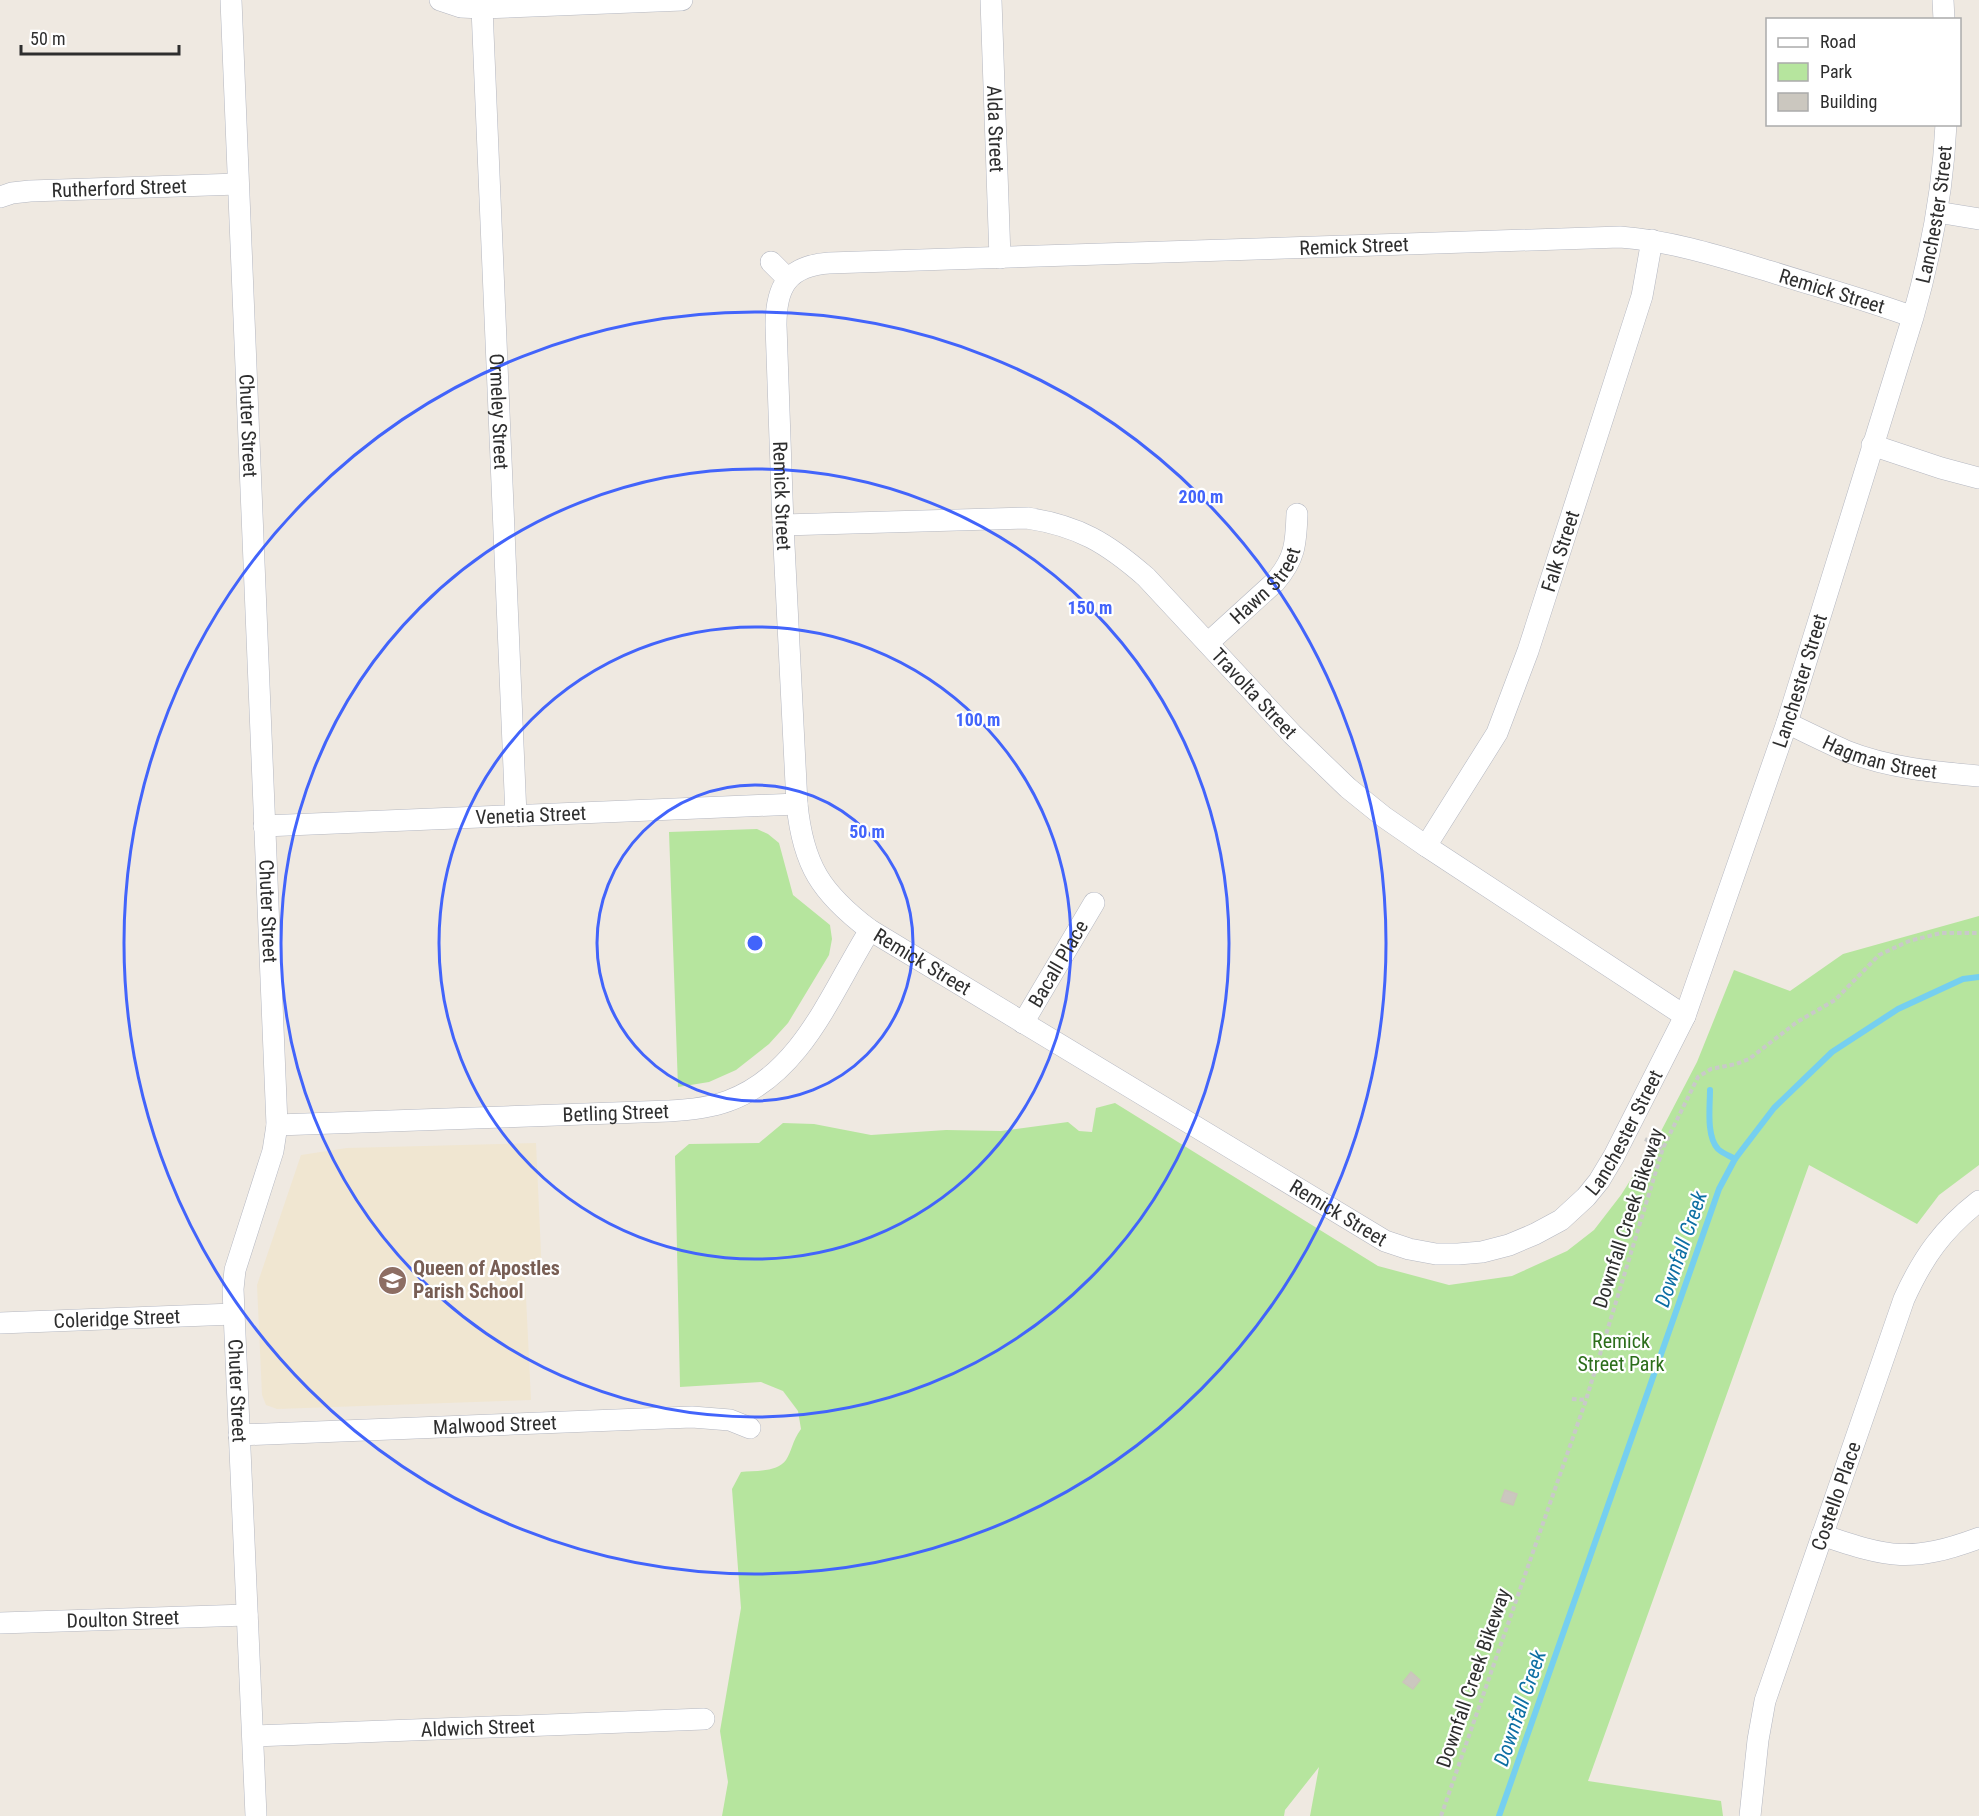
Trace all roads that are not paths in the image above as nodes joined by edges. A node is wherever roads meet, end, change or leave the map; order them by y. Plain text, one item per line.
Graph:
1 (231, 0) edge
2 (440, 0) edge
3 (682, 0) edge
4 (991, 0) edge
5 (1943, 0) edge
6 (625, 1) edge
7 (482, 8) junction
8 (1944, 18) edge
9 (1946, 126) edge
10 (238, 184) junction
11 (0, 197) edge
12 (1937, 212) junction
13 (1979, 219) edge
14 (1652, 240) junction
15 (1000, 258) junction
16 (771, 262) dead end
17 (788, 279) junction
18 (1913, 317) junction
19 (1872, 446) junction
20 (1979, 478) edge
21 (1297, 514) dead end
22 (783, 525) junction
23 (1208, 643) junction
24 (1787, 723) junction
25 (1979, 776) edge
26 (796, 804) junction
27 (516, 816) junction
28 (264, 826) junction
29 (1426, 846) junction
30 (1094, 903) dead end
31 (870, 930) junction
32 (1685, 1016) junction
33 (1023, 1023) junction
34 (277, 1125) junction
35 (1979, 1201) edge
36 (1574, 1209) joint
37 (234, 1314) junction
38 (0, 1323) edge
39 (750, 1428) dead end
40 (239, 1435) junction
41 (1822, 1535) junction
42 (1979, 1538) edge
43 (247, 1615) junction
44 (0, 1623) edge
45 (704, 1719) dead end
46 (253, 1736) junction
47 (256, 1816) edge
48 (1750, 1816) edge

1 - 10 street, Chuter Street
2 - 7 street
3 - 6 street
4 - 15 street, Alda Street
5 - 8 street
6 - 7 street
7 - 27 street, Ormeley Street
9 - 12 street, Lanchester Street
10 - 11 street, Rutherford Street
10 - 28 street, Chuter Street
12 - 13 street
12 - 18 street, Lanchester Street
14 - 15 street, Remick Street
14 - 18 street, Remick Street
14 - 29 street, Falk Street
15 - 17 street, Remick Street
16 - 17 street
17 - 22 street, Remick Street
18 - 19 street, Lanchester Street
19 - 20 street
19 - 24 street, Lanchester Street
21 - 23 street, Hawn Street
22 - 23 street, Travolta Street
22 - 26 street, Remick Street
23 - 29 street, Travolta Street
24 - 25 street, Hagman Street
24 - 32 street, Lanchester Street
26 - 27 street, Venetia Street
26 - 31 street, Remick Street
27 - 28 street, Venetia Street
28 - 34 street, Chuter Street
29 - 32 street, Travolta Street
30 - 33 street, Bacall Place
31 - 33 street, Remick Street
31 - 34 street, Betling Street
32 - 36 street, Lanchester Street
33 - 36 street, Remick Street
34 - 37 street, Chuter Street
35 - 41 street, Costello Place
37 - 38 street, Coleridge Street
37 - 40 street, Chuter Street
39 - 40 street, Malwood Street
40 - 43 street, Chuter Street
41 - 42 street
41 - 48 street, Costello Place
43 - 44 street, Doulton Street
43 - 46 street, Chuter Street
45 - 46 street, Aldwich Street
46 - 47 street, Chuter Street

